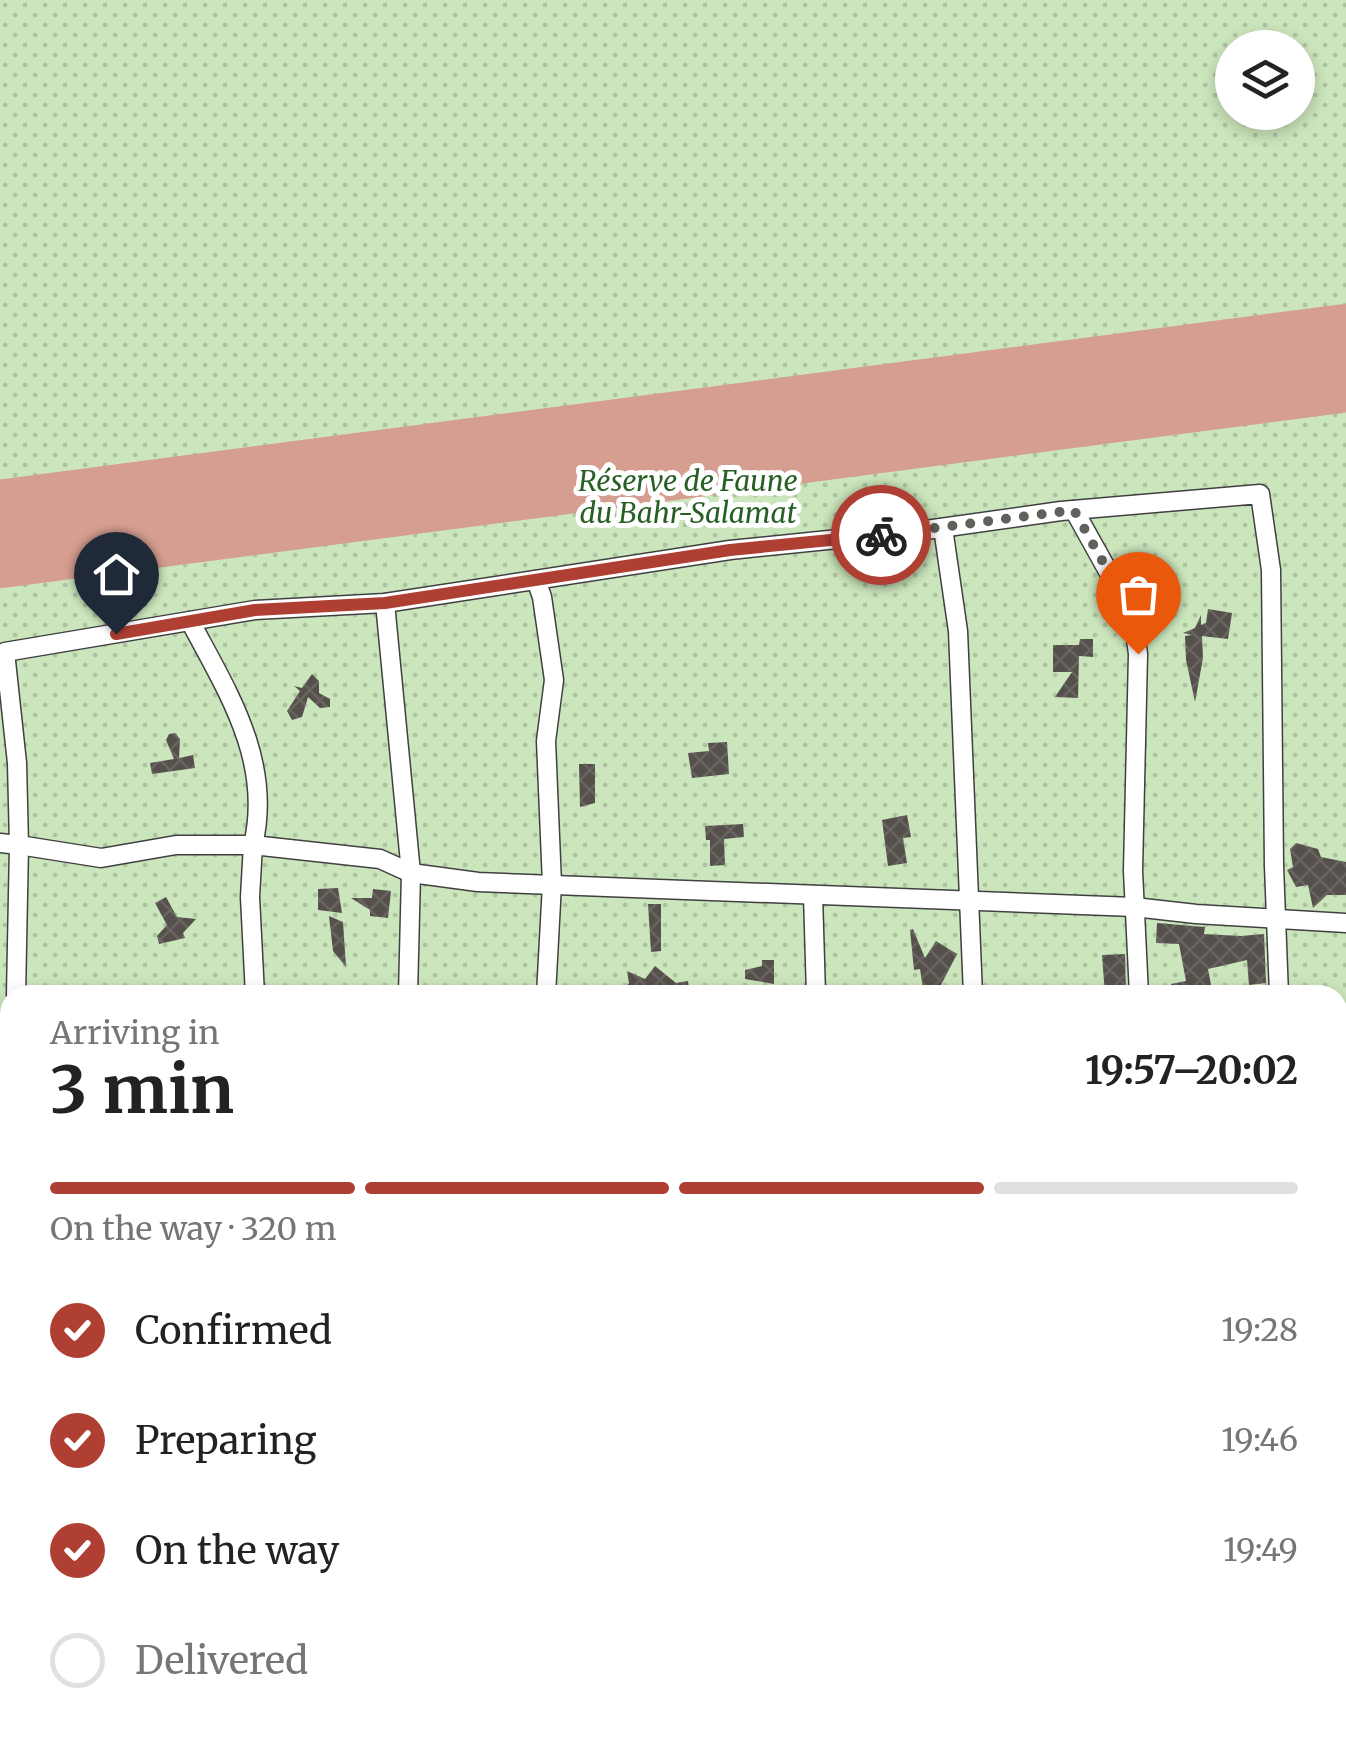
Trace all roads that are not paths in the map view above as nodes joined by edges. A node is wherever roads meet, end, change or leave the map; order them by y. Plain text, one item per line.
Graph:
1 (1074, 510) junction
2 (943, 528) junction
3 (536, 580) junction
4 (385, 603) junction
5 (190, 621) junction
6 (10, 844) edge
7 (253, 844) junction
8 (411, 873) junction
9 (552, 884) junction
10 (813, 896) junction
11 (970, 900) junction
12 (1134, 907) junction
13 (1277, 919) junction
14 (1346, 923) edge
15 (16, 985) edge
16 (254, 985) edge
17 (408, 985) edge
18 (547, 985) edge
19 (816, 985) edge
20 (973, 985) edge
21 (1139, 985) edge
22 (1279, 985) edge

1 - 2 street
1 - 12 street
1 - 13 street
2 - 3 street
2 - 11 street
3 - 4 street
3 - 9 street
4 - 5 street
4 - 8 street
5 - 6 street
5 - 7 street
6 - 7 street
6 - 15 street
7 - 8 street
7 - 16 street
8 - 9 street
8 - 17 street
9 - 10 street
9 - 18 street
10 - 11 street
10 - 19 street
11 - 12 street
11 - 20 street
12 - 13 street
12 - 21 street
13 - 14 street
13 - 22 street

